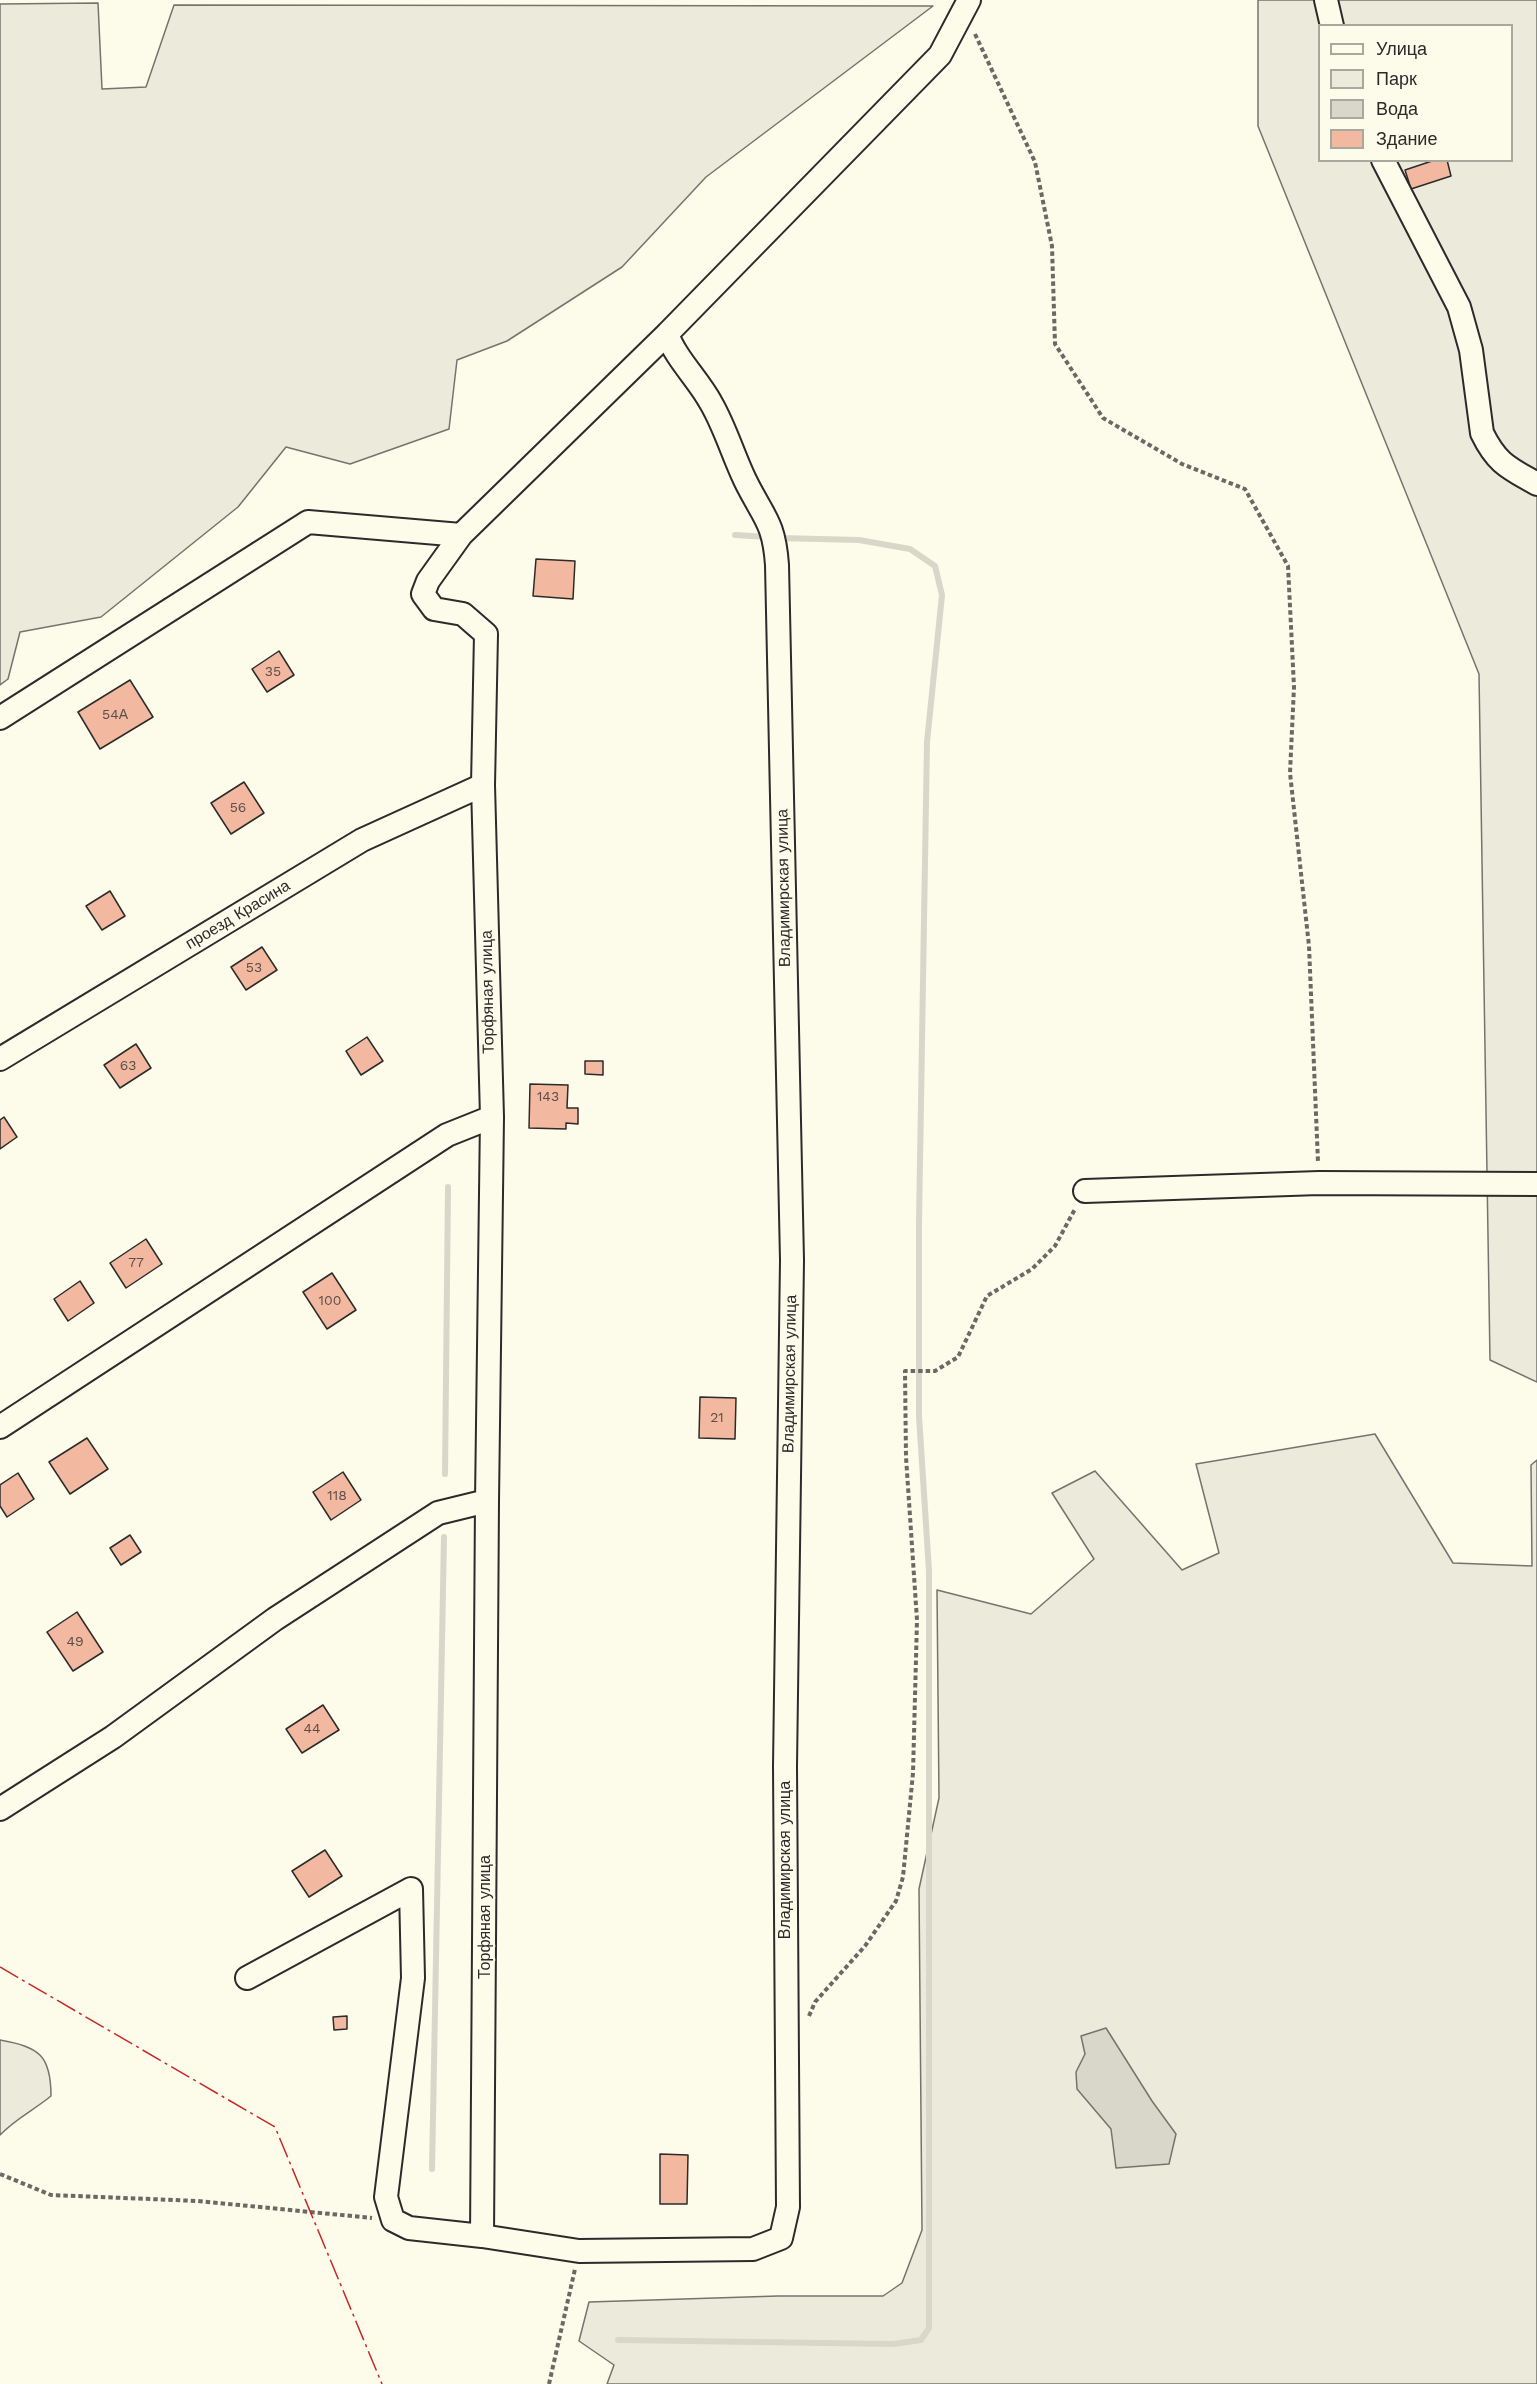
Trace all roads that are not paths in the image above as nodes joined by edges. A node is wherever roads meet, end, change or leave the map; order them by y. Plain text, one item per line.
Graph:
1 (1326, 0) edge
2 (968, 4) edge
3 (1332, 24) edge
4 (1384, 162) edge
5 (666, 333) junction
6 (1537, 484) edge
7 (461, 535) junction
8 (0, 718) edge
9 (483, 785) junction
10 (0, 1059) edge
11 (492, 1117) junction
12 (1537, 1184) edge
13 (1085, 1191) road end
14 (0, 1427) edge
15 (487, 1501) junction
16 (0, 1809) edge
17 (247, 1978) dead end
18 (482, 2236) junction

1 - 3 street
2 - 5 street
4 - 6 street
5 - 7 street
5 - 18 street, Владимирская улица
7 - 8 street
7 - 9 street, Торфяная улица
9 - 10 street, проезд Красина
9 - 11 street, Торфяная улица
11 - 14 street
11 - 15 street, Торфяная улица
12 - 13 street
15 - 16 street
15 - 18 street, Торфяная улица
17 - 18 street

